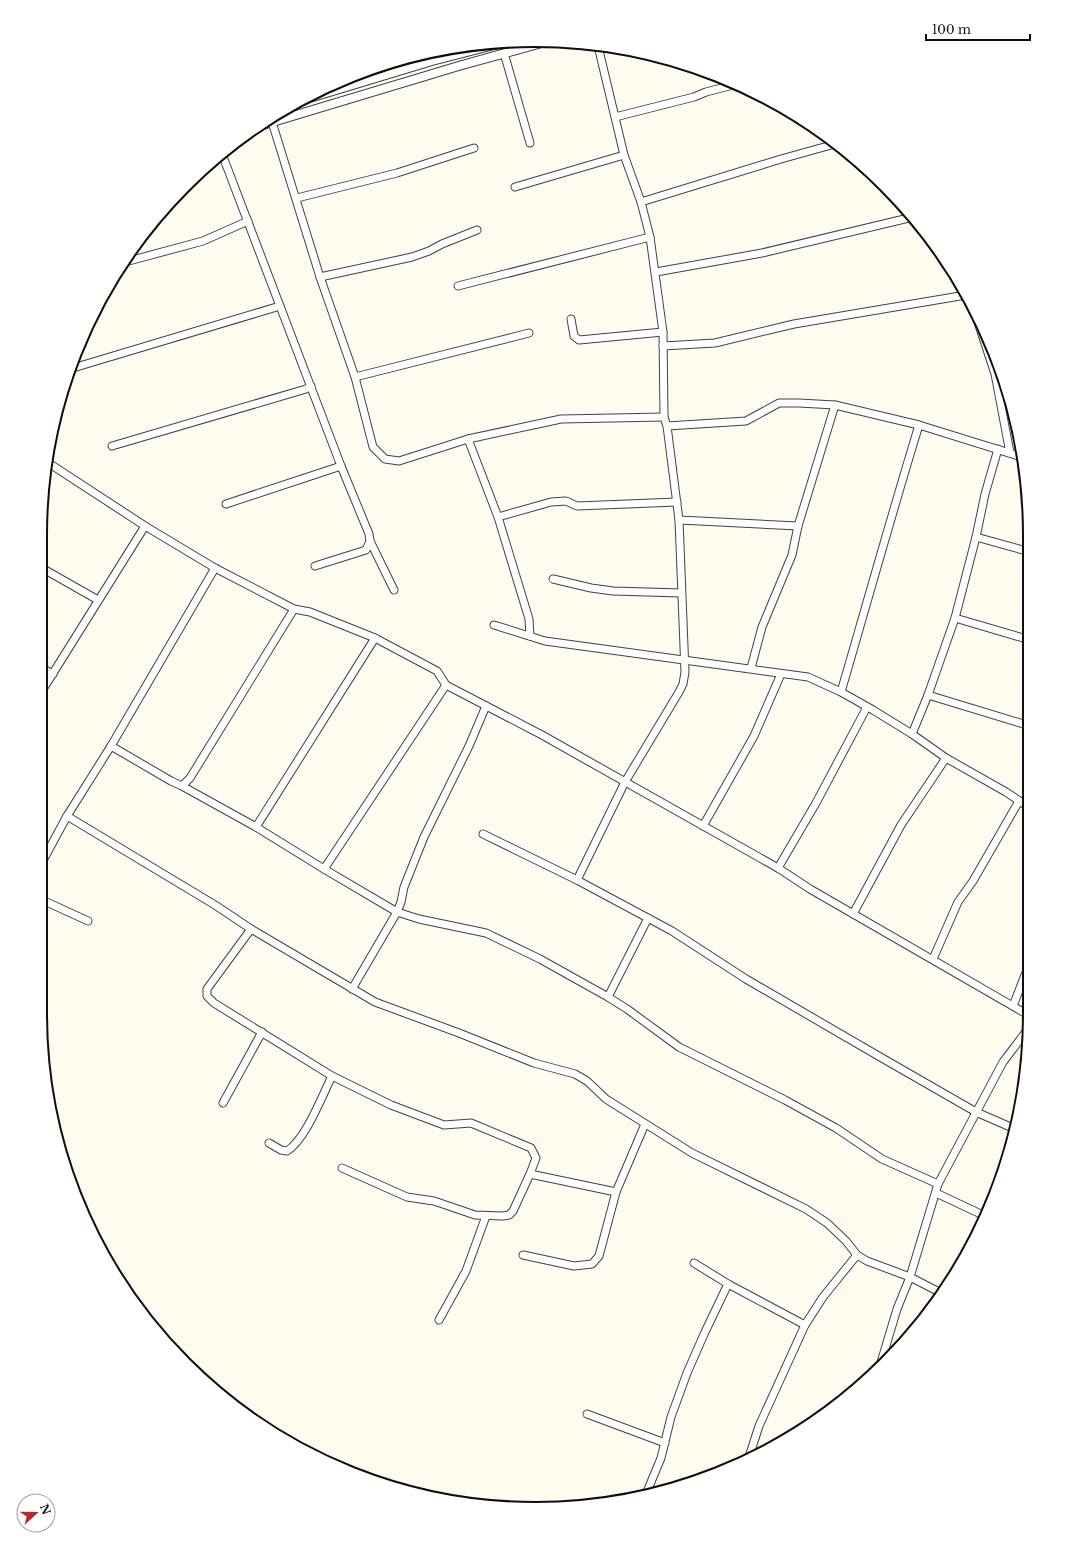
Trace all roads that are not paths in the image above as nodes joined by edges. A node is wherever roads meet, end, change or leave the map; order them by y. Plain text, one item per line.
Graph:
1 (525, 47) edge
2 (599, 51) edge
3 (458, 53) edge
4 (504, 53) junction
5 (727, 86) edge
6 (332, 91) edge
7 (615, 117) junction
8 (278, 120) edge
9 (273, 124) edge
10 (530, 142) dead end
11 (829, 146) edge
12 (474, 148) dead end
13 (624, 155) junction
14 (224, 159) edge
15 (515, 187) dead end
16 (297, 198) junction
17 (641, 202) junction
18 (906, 219) edge
19 (248, 221) junction
20 (477, 230) dead end
21 (650, 237) junction
22 (132, 260) edge
23 (656, 272) junction
24 (320, 277) junction
25 (458, 286) dead end
26 (961, 296) edge
27 (280, 306) junction
28 (571, 319) dead end
29 (663, 332) junction
30 (529, 333) dead end
31 (663, 346) junction
32 (77, 367) edge
33 (355, 377) junction
34 (997, 377) edge
35 (311, 386) junction
36 (835, 405) junction
37 (664, 417) junction
38 (919, 425) junction
39 (668, 426) junction
40 (468, 439) junction
41 (112, 446) dead end
42 (998, 449) junction
43 (1010, 453) junction
44 (1016, 455) edge
45 (52, 465) edge
46 (341, 466) junction
47 (677, 502) junction
48 (226, 504) dead end
49 (498, 517) junction
50 (679, 520) junction
51 (145, 526) junction
52 (798, 526) junction
53 (976, 537) junction
54 (370, 541) junction
55 (1023, 550) edge
56 (315, 566) dead end
57 (214, 568) junction
58 (47, 571) edge
59 (553, 579) dead end
60 (394, 590) dead end
61 (681, 594) junction
62 (98, 600) junction
63 (294, 610) junction
64 (955, 618) junction
65 (494, 625) dead end
66 (530, 636) junction
67 (375, 638) junction
68 (1023, 638) edge
69 (684, 660) junction
70 (751, 668) junction
71 (47, 671) edge
72 (53, 674) junction
73 (781, 674) junction
74 (47, 683) edge
75 (446, 685) junction
76 (841, 692) junction
77 (928, 695) junction
78 (486, 706) junction
79 (867, 707) junction
80 (1023, 724) edge
81 (912, 734) junction
82 (111, 746) junction
83 (946, 758) junction
84 (625, 782) junction
85 (182, 786) junction
86 (1019, 801) junction
87 (1023, 804) edge
88 (67, 816) junction
89 (703, 826) junction
90 (256, 827) junction
91 (483, 834) dead end
92 (47, 853) edge
93 (778, 868) junction
94 (324, 869) junction
95 (577, 880) junction
96 (47, 902) edge
97 (397, 912) junction
98 (853, 914) junction
99 (648, 918) junction
100 (88, 921) dead end
101 (251, 929) junction
102 (933, 959) junction
103 (1023, 980) edge
104 (352, 989) junction
105 (608, 997) junction
106 (1013, 1006) junction
107 (1023, 1012) edge
108 (262, 1032) junction
109 (1022, 1037) edge
110 (332, 1076) junction
111 (223, 1103) dead end
112 (976, 1112) junction
113 (645, 1124) junction
114 (1009, 1127) edge
115 (269, 1144) dead end
116 (342, 1168) dead end
117 (530, 1174) junction
118 (938, 1184) junction
119 (616, 1192) junction
120 (936, 1193) junction
121 (980, 1214) edge
122 (486, 1216) junction
123 (523, 1255) dead end
124 (857, 1255) junction
125 (694, 1263) dead end
126 (910, 1277) junction
127 (728, 1284) junction
128 (937, 1291) edge
129 (439, 1320) dead end
130 (805, 1325) junction
131 (887, 1352) edge
132 (587, 1414) dead end
133 (665, 1443) junction
134 (751, 1452) edge
135 (648, 1488) edge

1 - 4 street
2 - 7 street
3 - 6 street
4 - 8 street
4 - 10 street
5 - 7 street
7 - 13 street
9 - 16 street
11 - 17 street
12 - 16 street
13 - 15 street
13 - 17 street
14 - 19 street
16 - 24 street
17 - 21 street
18 - 23 street
19 - 22 street
19 - 27 street
20 - 24 street
21 - 23 street
21 - 25 street
23 - 29 street
24 - 33 street
26 - 31 street
27 - 32 street
27 - 35 street
28 - 29 street
29 - 31 street
30 - 33 street
31 - 37 street
33 - 40 street
34 - 43 street
35 - 41 street
35 - 46 street
36 - 38 street
36 - 39 street
36 - 52 street
37 - 39 street
37 - 40 street
38 - 42 street
38 - 76 street
39 - 47 street
40 - 49 street
42 - 43 street
42 - 53 street
43 - 44 street
45 - 51 street
46 - 48 street
46 - 54 street
47 - 49 street
47 - 50 street
49 - 66 street
50 - 52 street
50 - 61 street
51 - 57 street
51 - 62 street
52 - 70 street
53 - 55 street
53 - 64 street
54 - 56 street
54 - 60 street
57 - 63 street
57 - 82 street
58 - 62 street
59 - 61 street
61 - 69 street
62 - 72 street
63 - 67 street
63 - 85 street
64 - 68 street
64 - 77 street
65 - 66 street
66 - 69 street
67 - 75 street
67 - 90 street
69 - 70 street
69 - 84 street
70 - 73 street
71 - 72 street
72 - 74 street
73 - 76 street
73 - 89 street
75 - 78 street
75 - 94 street
76 - 79 street
77 - 80 street
77 - 81 street
78 - 84 street
78 - 97 street
79 - 81 street
79 - 93 street
81 - 83 street
82 - 85 street
82 - 88 street
83 - 86 street
83 - 98 street
84 - 89 street
84 - 95 street
85 - 90 street
86 - 87 street
86 - 102 street
88 - 92 street
88 - 101 street
89 - 93 street
90 - 94 street
91 - 95 street
93 - 98 street
94 - 97 street
95 - 99 street
96 - 100 street
97 - 104 street
97 - 105 street
98 - 102 street
99 - 105 street
99 - 112 street
101 - 104 street
101 - 108 street
102 - 106 street
103 - 106 street
104 - 113 street
105 - 118 street
106 - 107 street
108 - 110 street
108 - 111 street
109 - 112 street
110 - 115 street
110 - 117 street
112 - 114 street
112 - 118 street
113 - 119 street
113 - 124 street
116 - 122 street
117 - 119 street
117 - 122 street
118 - 120 street
119 - 123 street
120 - 121 street
120 - 126 street
122 - 129 street
124 - 126 street
124 - 130 street
125 - 127 street
126 - 128 street
126 - 131 street
127 - 130 street
127 - 133 street
130 - 134 street
132 - 133 street
133 - 135 street

